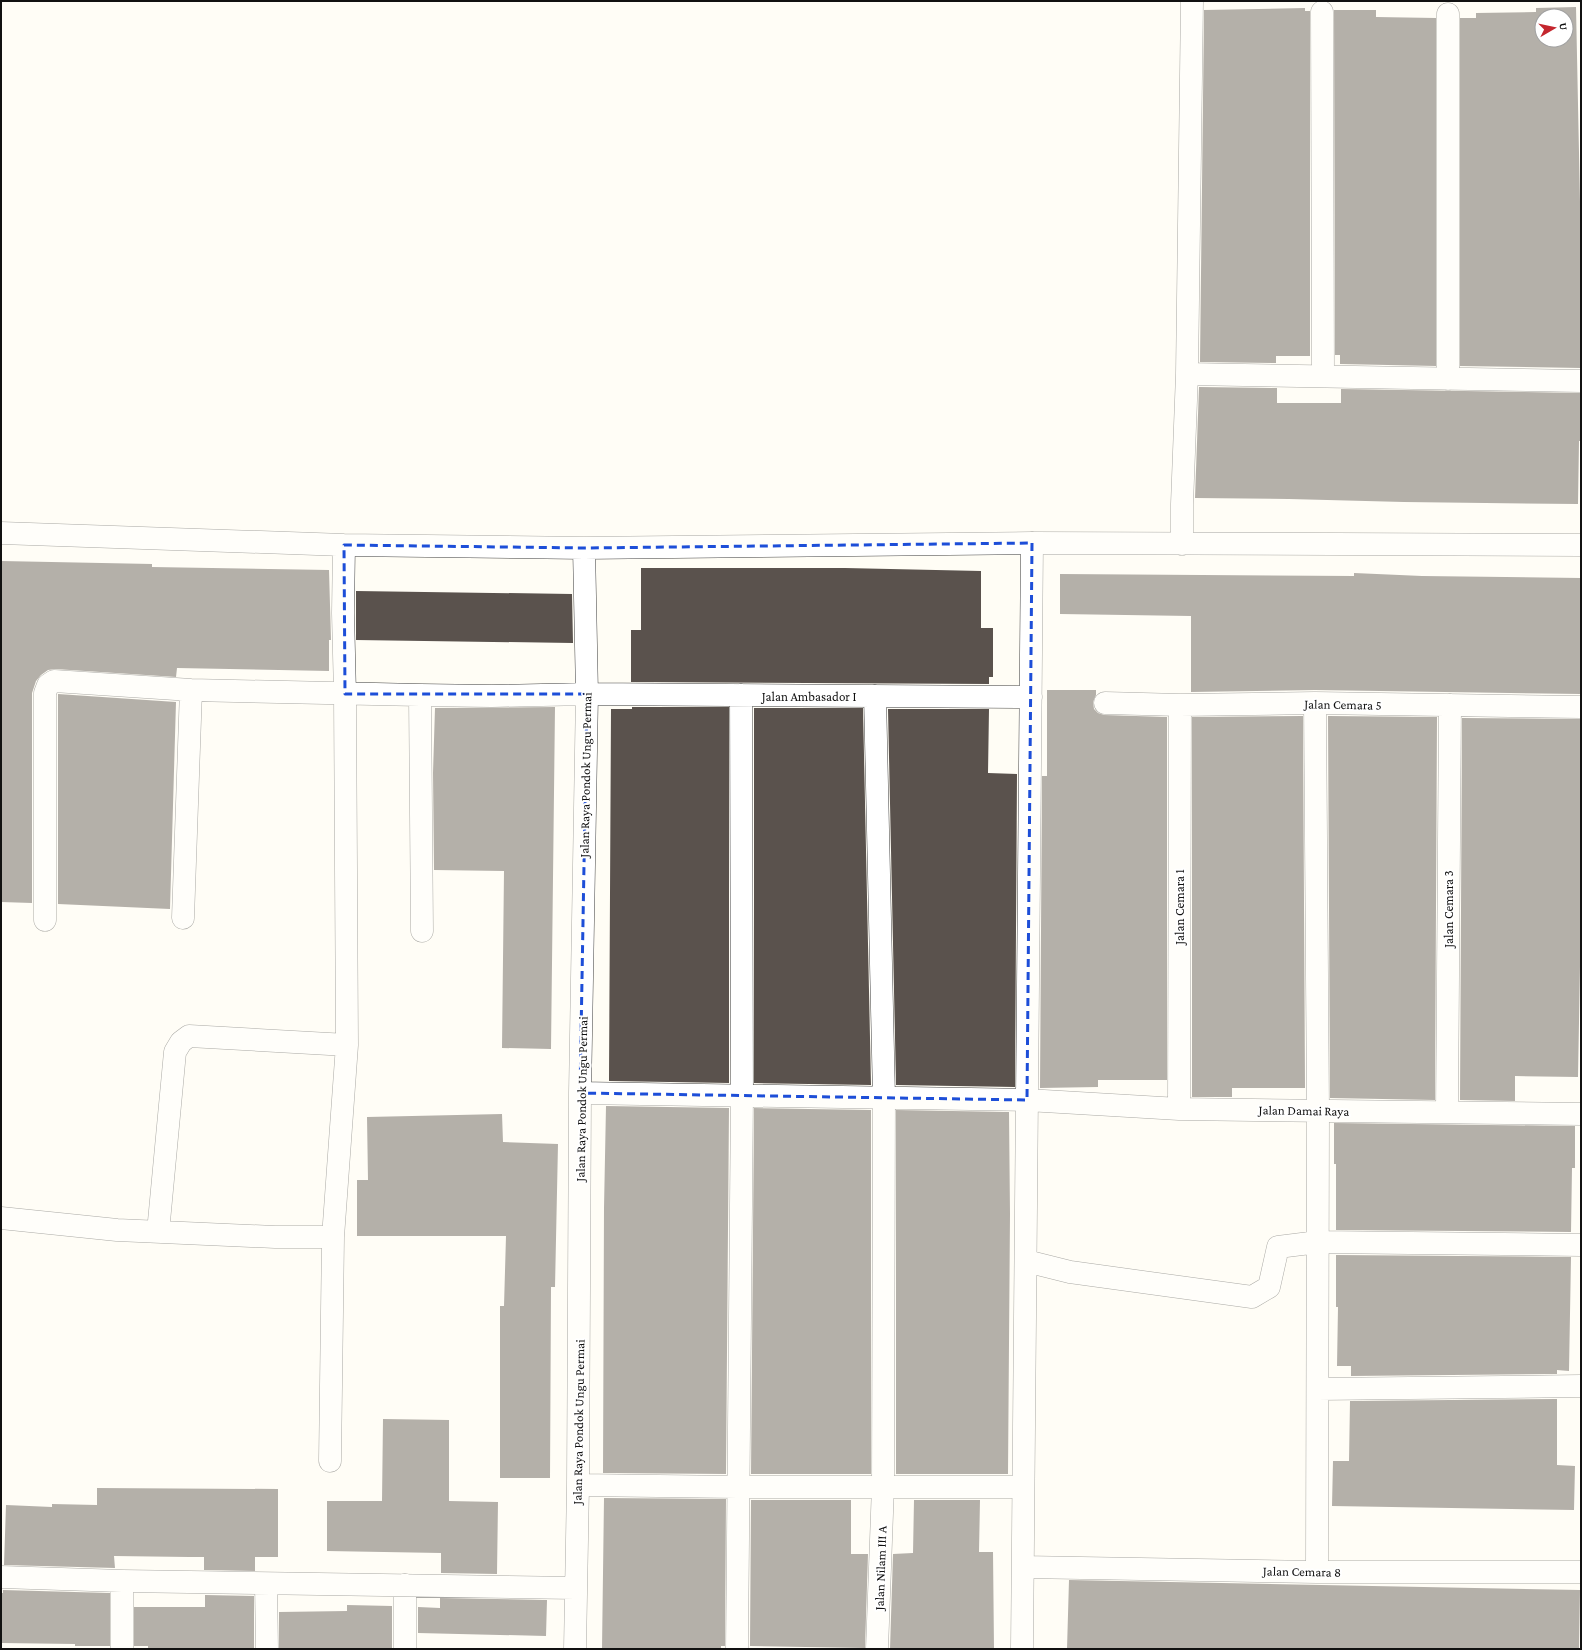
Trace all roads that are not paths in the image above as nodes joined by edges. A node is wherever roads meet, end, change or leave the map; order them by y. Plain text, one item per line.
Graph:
1 (1192, 1) edge
2 (1322, 12) dead end
3 (1448, 14) dead end
4 (1187, 374) junction
5 (1323, 376) junction
6 (1448, 379) junction
7 (1581, 381) edge
8 (1, 533) edge
9 (1032, 542) junction
10 (1182, 544) junction
11 (344, 545) junction
12 (1581, 545) edge
13 (584, 548) junction
14 (190, 690) junction
15 (345, 694) junction
16 (587, 694) junction
17 (420, 695) junction
18 (741, 695) junction
19 (875, 696) junction
20 (1031, 697) junction
21 (1106, 703) dead end
22 (1315, 703) junction
23 (1180, 705) junction
24 (1450, 705) junction
25 (1581, 707) edge
26 (183, 918) dead end
27 (45, 920) dead end
28 (422, 931) dead end
29 (347, 1045) junction
30 (580, 1093) junction
31 (742, 1095) junction
32 (884, 1097) junction
33 (1027, 1100) junction
34 (1178, 1109) junction
35 (1318, 1110) junction
36 (1447, 1112) junction
37 (1581, 1114) edge
38 (1, 1218) edge
39 (158, 1232) junction
40 (333, 1237) junction
41 (1318, 1242) junction
42 (1581, 1245) edge
43 (1026, 1261) junction
44 (1581, 1386) edge
45 (1318, 1389) junction
46 (330, 1461) dead end
47 (578, 1485) junction
48 (883, 1486) junction
49 (738, 1487) junction
50 (1023, 1487) junction
51 (1023, 1567) junction
52 (1317, 1572) junction
53 (1581, 1572) edge
54 (1, 1577) edge
55 (122, 1581) junction
56 (266, 1584) junction
57 (405, 1585) junction
58 (575, 1588) junction
59 (122, 1649) edge
60 (267, 1649) edge
61 (405, 1649) edge
62 (575, 1649) edge
63 (737, 1649) edge
64 (877, 1649) edge
65 (1022, 1649) edge

1 - 4 street
2 - 5 street
3 - 6 street
4 - 5 street
4 - 10 street
5 - 6 street
6 - 7 street
8 - 11 street
9 - 10 street
9 - 13 street
9 - 20 street
10 - 12 street
11 - 13 street
11 - 15 street
13 - 16 street, Jalan Raya Pondok Ungu Permai
14 - 15 street, Jalan Ambasador I
14 - 26 street
14 - 27 street, Jalan Ambasador I
15 - 17 street, Jalan Ambasador I
15 - 29 street
16 - 17 street, Jalan Ambasador I
16 - 18 street, Jalan Ambasador I
16 - 30 street, Jalan Raya Pondok Ungu Permai
17 - 28 street
18 - 19 street, Jalan Ambasador I
18 - 31 street
19 - 20 street, Jalan Ambasador I
19 - 32 street, Jalan Nilam III A
20 - 33 street
21 - 23 street, Jalan Cemara 5
22 - 23 street, Jalan Cemara 5
22 - 24 street, Jalan Cemara 5
22 - 35 street
23 - 34 street, Jalan Cemara 1
24 - 25 street, Jalan Cemara 5
24 - 36 street, Jalan Cemara 3
29 - 39 street
29 - 40 street
30 - 31 street, Jalan Damai Raya
30 - 47 street, Jalan Raya Pondok Ungu Permai
31 - 32 street, Jalan Damai Raya
31 - 49 street
32 - 33 street, Jalan Damai Raya
32 - 48 street, Jalan Nilam III A
33 - 34 street, Jalan Damai Raya
33 - 43 street
34 - 35 street, Jalan Damai Raya
35 - 36 street, Jalan Damai Raya
35 - 41 street
36 - 37 street, Jalan Damai Raya
38 - 39 street
39 - 40 street
40 - 46 street
41 - 42 street
41 - 43 street
41 - 45 street
43 - 50 street
44 - 45 street
45 - 52 street
47 - 49 street
47 - 58 street, Jalan Raya Pondok Ungu Permai
48 - 49 street
48 - 50 street
48 - 64 street, Jalan Nilam III A
49 - 63 street
50 - 51 street
51 - 52 street, Jalan Cemara 8
51 - 65 street
52 - 53 street, Jalan Cemara 8
54 - 55 street
55 - 56 street
55 - 59 street
56 - 57 street
56 - 60 street
57 - 58 street
57 - 61 street
58 - 62 street, Jalan Raya Pondok Ungu Permai

